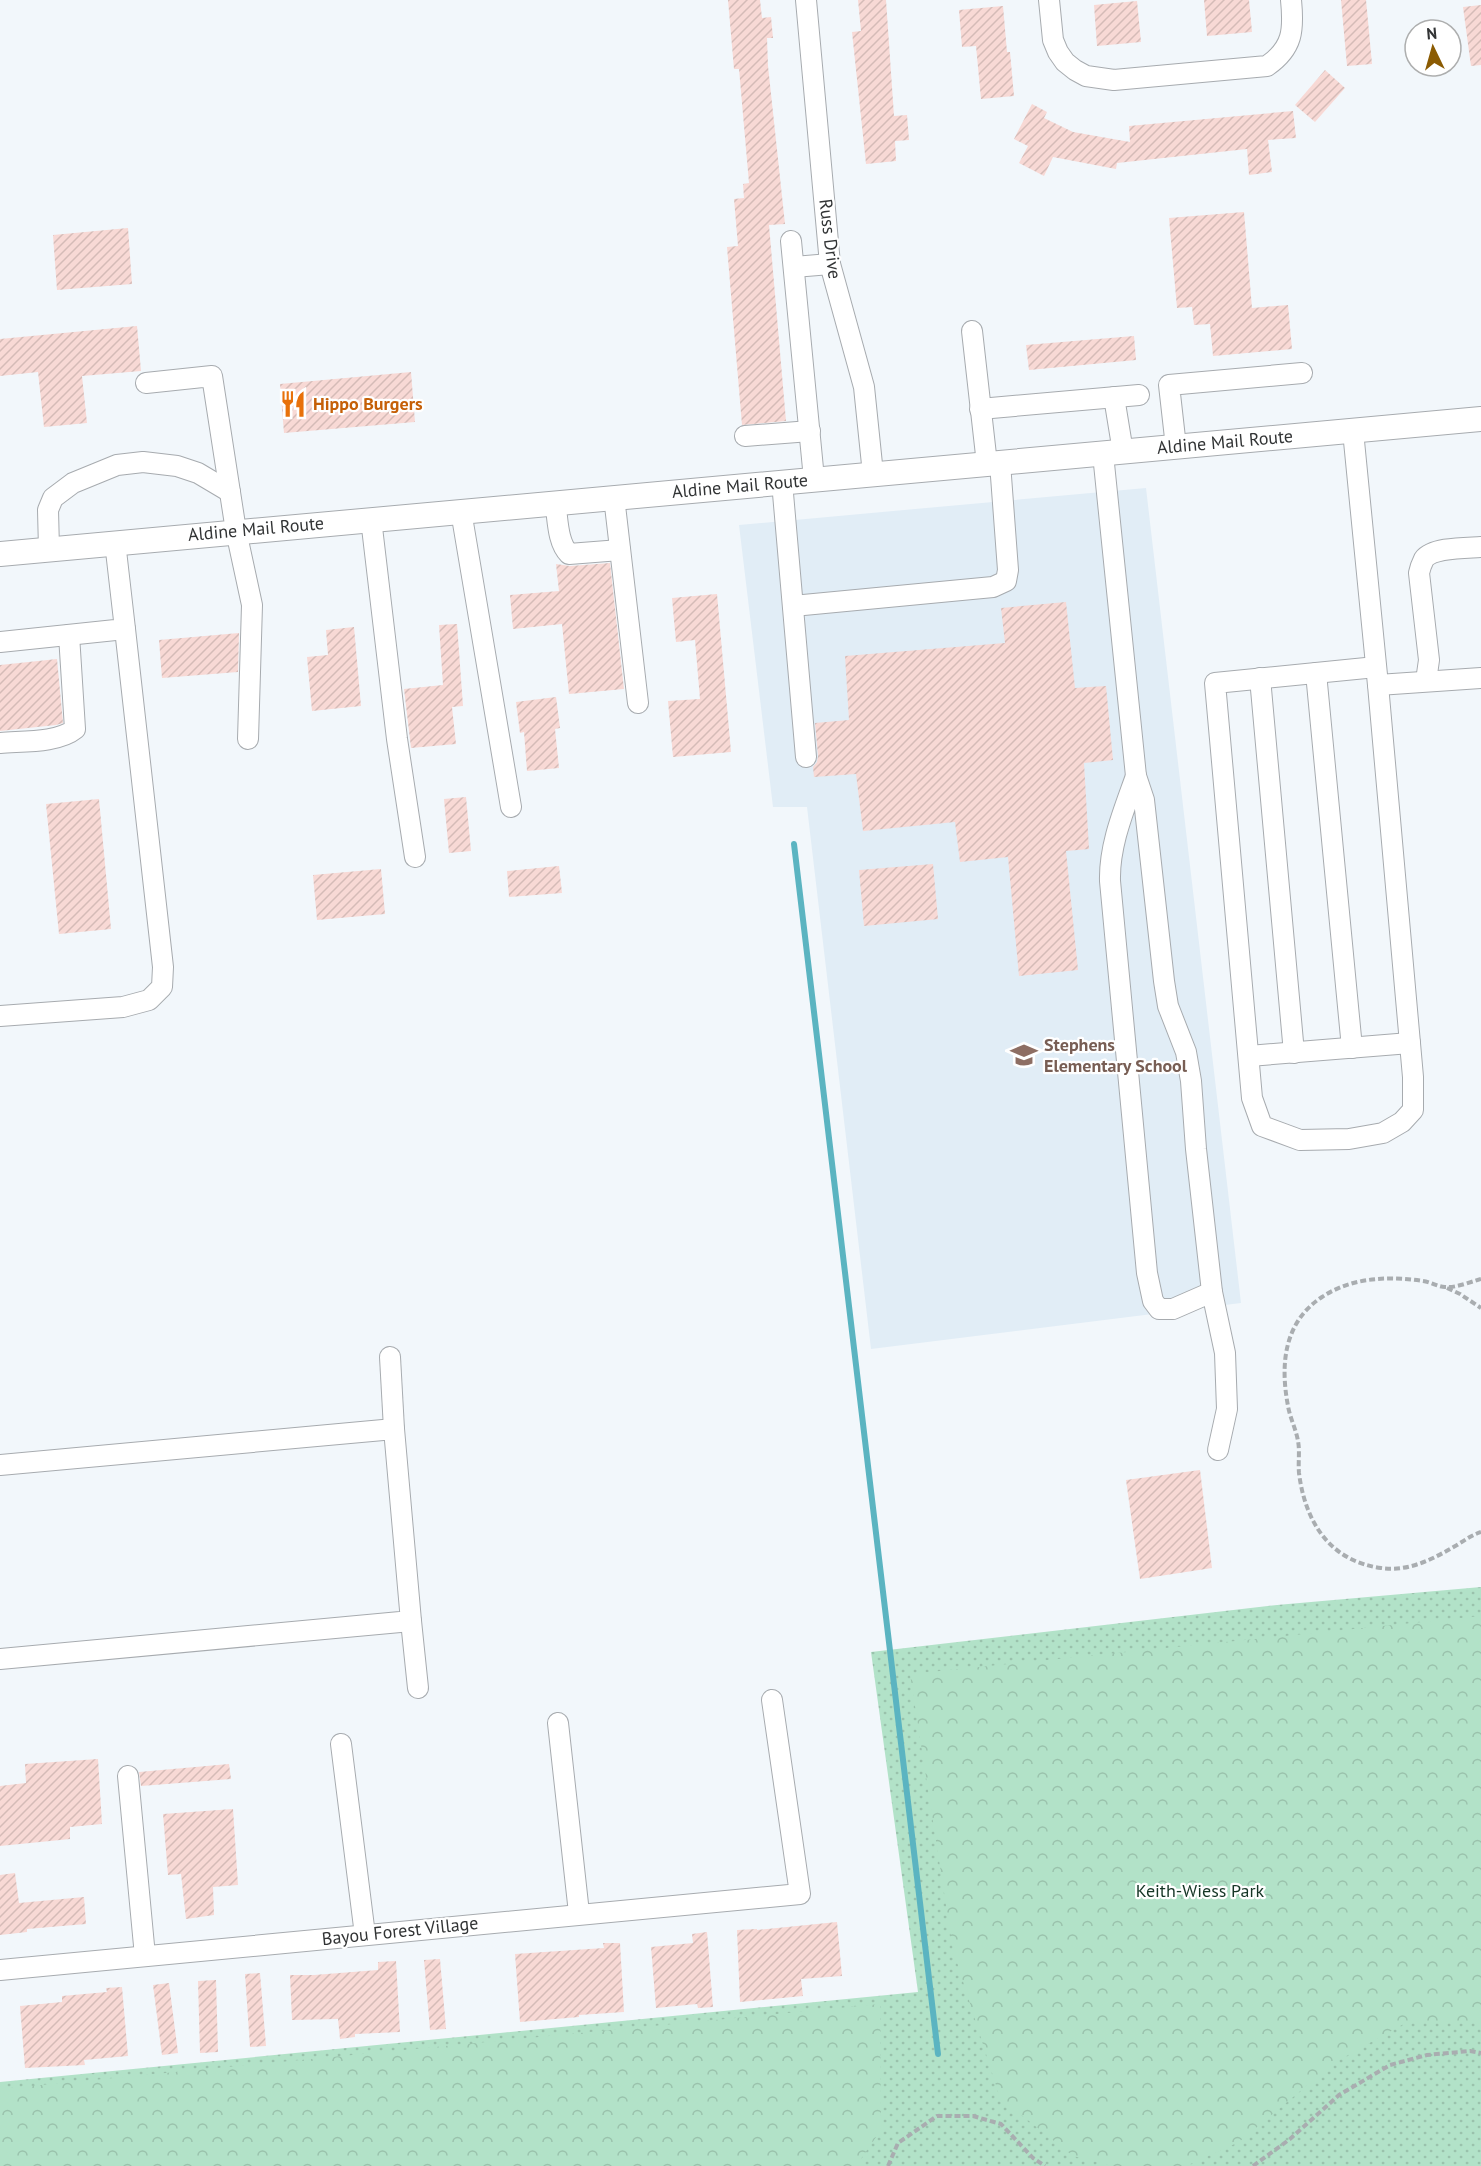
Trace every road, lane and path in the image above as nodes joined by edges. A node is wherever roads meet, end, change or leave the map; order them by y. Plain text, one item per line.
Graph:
1 (806, 0) edge
2 (1049, 0) edge
3 (1291, 0) edge
4 (791, 241) dead end
5 (830, 264) junction
6 (794, 267) junction
7 (972, 331) dead end
8 (1302, 373) dead end
9 (146, 383) dead end
10 (1139, 395) dead end
11 (1114, 397) junction
12 (980, 409) junction
13 (1481, 418) edge
14 (810, 430) junction
15 (1353, 430) junction
16 (745, 436) dead end
17 (1176, 447) junction
18 (1113, 453) junction
19 (993, 464) junction
20 (873, 474) junction
21 (814, 479) junction
22 (782, 482) junction
23 (230, 492) junction
24 (614, 497) junction
25 (555, 502) junction
26 (461, 511) junction
27 (371, 519) junction
28 (236, 531) junction
29 (115, 542) junction
30 (1481, 547) edge
31 (49, 549) junction
32 (620, 550) junction
33 (0, 554) edge
34 (793, 606) junction
35 (125, 629) junction
36 (69, 634) junction
37 (0, 642) edge
38 (1316, 673) junction
39 (1377, 676) junction
40 (1260, 678) junction
41 (1481, 678) edge
42 (1426, 681) junction
43 (638, 703) dead end
44 (248, 739) dead end
45 (0, 743) edge
46 (806, 757) dead end
47 (1136, 776) junction
48 (511, 807) dead end
49 (415, 857) dead end
50 (0, 1016) edge
51 (1410, 1043) junction
52 (1352, 1048) junction
53 (1294, 1053) junction
54 (1249, 1056) junction
55 (1481, 1279) edge
56 (1446, 1287) junction
57 (1212, 1292) junction
58 (1481, 1308) edge
59 (390, 1357) dead end
60 (394, 1429) junction
61 (1218, 1450) dead end
62 (0, 1465) edge
63 (1481, 1532) edge
64 (411, 1621) junction
65 (0, 1659) edge
66 (418, 1688) dead end
67 (772, 1700) dead end
68 (558, 1723) dead end
69 (341, 1744) dead end
70 (128, 1776) dead end
71 (579, 1914) junction
72 (365, 1935) junction
73 (145, 1956) junction
74 (0, 1970) edge
75 (1481, 2053) edge
76 (888, 2166) edge
77 (1045, 2166) edge
78 (1253, 2166) edge

1 - 5 street, Russ Drive
2 - 3 street
4 - 6 street
5 - 6 street
5 - 20 street, Russ Drive
6 - 14 street
7 - 12 street
8 - 17 street
9 - 23 street
10 - 11 street
11 - 12 street
11 - 18 street
12 - 19 street
13 - 15 main road, Aldine Mail Route
14 - 16 street
14 - 21 street
15 - 17 main road, Aldine Mail Route
15 - 39 street
17 - 18 main road, Aldine Mail Route
18 - 19 main road, Aldine Mail Route
18 - 47 street
19 - 20 main road, Aldine Mail Route
19 - 34 street
20 - 21 main road, Aldine Mail Route
21 - 22 main road, Aldine Mail Route
22 - 24 main road, Aldine Mail Route
22 - 34 street
23 - 28 street
23 - 31 street
24 - 25 main road, Aldine Mail Route
24 - 32 street
25 - 26 main road, Aldine Mail Route
25 - 32 street
26 - 27 main road, Aldine Mail Route
26 - 48 street
27 - 28 main road, Aldine Mail Route
27 - 49 street
28 - 29 main road, Aldine Mail Route
28 - 44 street
29 - 31 main road, Aldine Mail Route
29 - 35 street
30 - 42 street
31 - 33 main road, Aldine Mail Route
32 - 43 street
34 - 46 street
35 - 36 street
35 - 50 street
36 - 37 street
36 - 45 street
38 - 39 street
38 - 40 street
38 - 52 street
39 - 42 street
39 - 51 street
40 - 53 street
40 - 54 street
41 - 42 street
47 - 57 street
47 - 57 street
51 - 52 street
51 - 54 street
52 - 53 street
53 - 54 street
55 - 56 path
56 - 58 path
56 - 63 path
57 - 61 street
59 - 60 street
60 - 62 street
60 - 64 street
64 - 65 street
64 - 66 street
67 - 71 street, Bayou Forest Village
68 - 71 street
69 - 72 street
70 - 73 street
71 - 72 street, Bayou Forest Village
72 - 73 street, Bayou Forest Village
73 - 74 street, Bayou Forest Village
75 - 78 path
76 - 77 path

